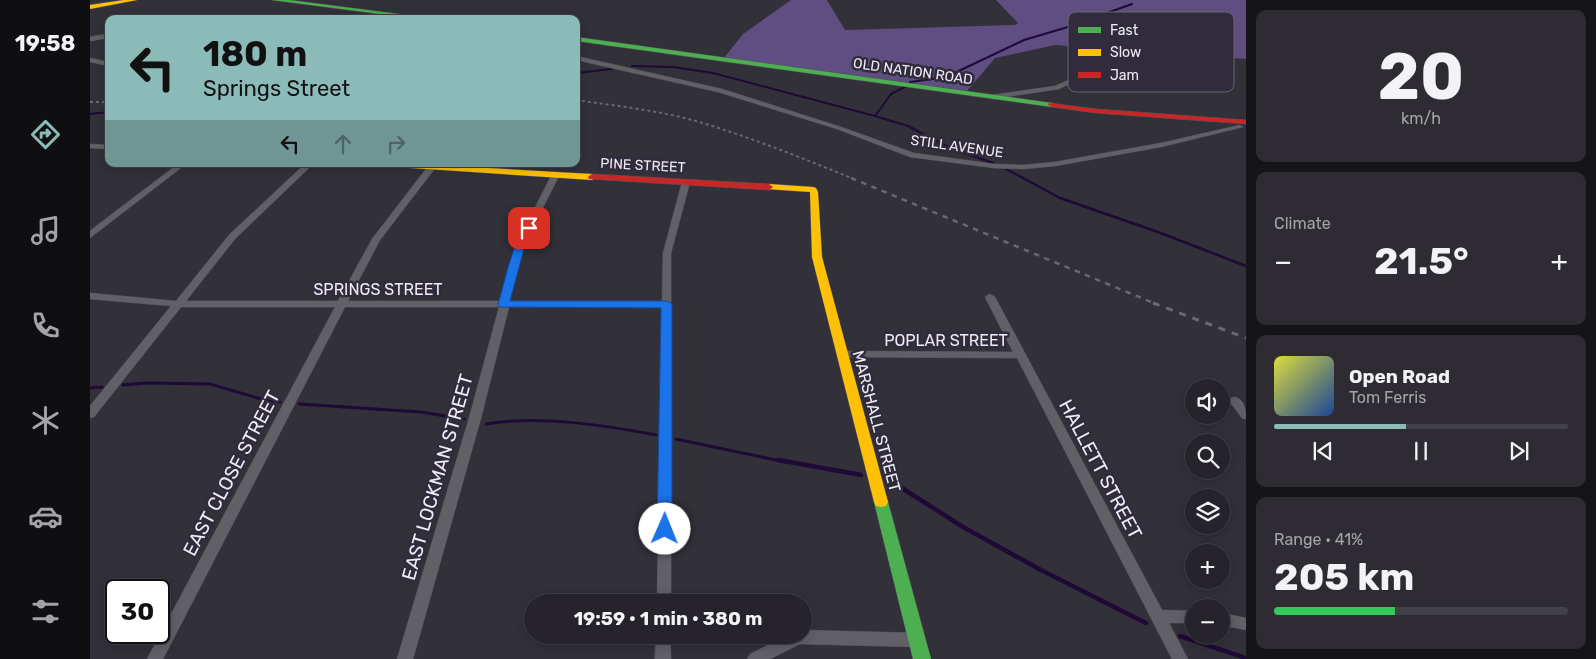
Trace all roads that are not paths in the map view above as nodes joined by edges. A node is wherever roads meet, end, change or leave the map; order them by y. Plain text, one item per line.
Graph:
1 (134, 0) edge
2 (275, 0) edge
3 (90, 7) edge
4 (401, 15) edge
5 (105, 37) edge
6 (90, 39) edge
7 (580, 40) edge
8 (580, 59) edge
9 (90, 60) edge
10 (105, 63) edge
11 (1068, 82) edge
12 (992, 97) junction
13 (1244, 127) edge
14 (90, 146) edge
15 (105, 147) edge
16 (178, 167) edge
17 (306, 167) edge
18 (432, 167) joint
19 (556, 174) junction
20 (686, 182) junction
21 (813, 190) joint
22 (90, 235) edge
23 (90, 296) edge
24 (990, 297) dead end
25 (179, 304) junction
26 (504, 304) junction
27 (667, 304) junction
28 (341, 305) junction
29 (842, 354) junction
30 (1020, 355) junction
31 (1235, 400) dead end
32 (90, 414) edge
33 (1246, 415) edge
34 (664, 594) edge
35 (1157, 616) junction
36 (1185, 617) edge
37 (1230, 621) edge
38 (1246, 624) edge
39 (918, 640) junction
40 (663, 644) edge
41 (155, 659) edge
42 (405, 659) edge
43 (663, 659) edge
44 (756, 659) edge
45 (922, 659) edge
46 (1180, 659) edge

1 - 3 main road
2 - 4 main road
5 - 6 street
7 - 12 main road, OLD NATION ROAD
8 - 13 street, STILL AVENUE
9 - 10 street
11 - 12 street
12 - 13 main road, OLD NATION ROAD
14 - 15 street
16 - 22 street
17 - 25 street
18 - 19 main road, PINE STREET
18 - 28 street, EAST CLOSE STREET
19 - 20 main road, PINE STREET
19 - 26 street, EAST LOCKMAN STREET
20 - 21 main road, PINE STREET
20 - 27 street
21 - 29 main road, MARSHALL STREET
23 - 25 street, SPRINGS STREET
24 - 30 street, HALLETT STREET
25 - 28 street, SPRINGS STREET
25 - 32 street
26 - 27 street, SPRINGS STREET
26 - 28 street, SPRINGS STREET
26 - 42 street, EAST LOCKMAN STREET
27 - 34 street
28 - 41 street, EAST CLOSE STREET
29 - 30 street, POPLAR STREET
29 - 39 main road, MARSHALL STREET
30 - 35 street, HALLETT STREET
31 - 33 street
35 - 36 street
35 - 46 street, HALLETT STREET
37 - 38 street
39 - 44 street
39 - 45 main road, MARSHALL STREET
40 - 43 street

